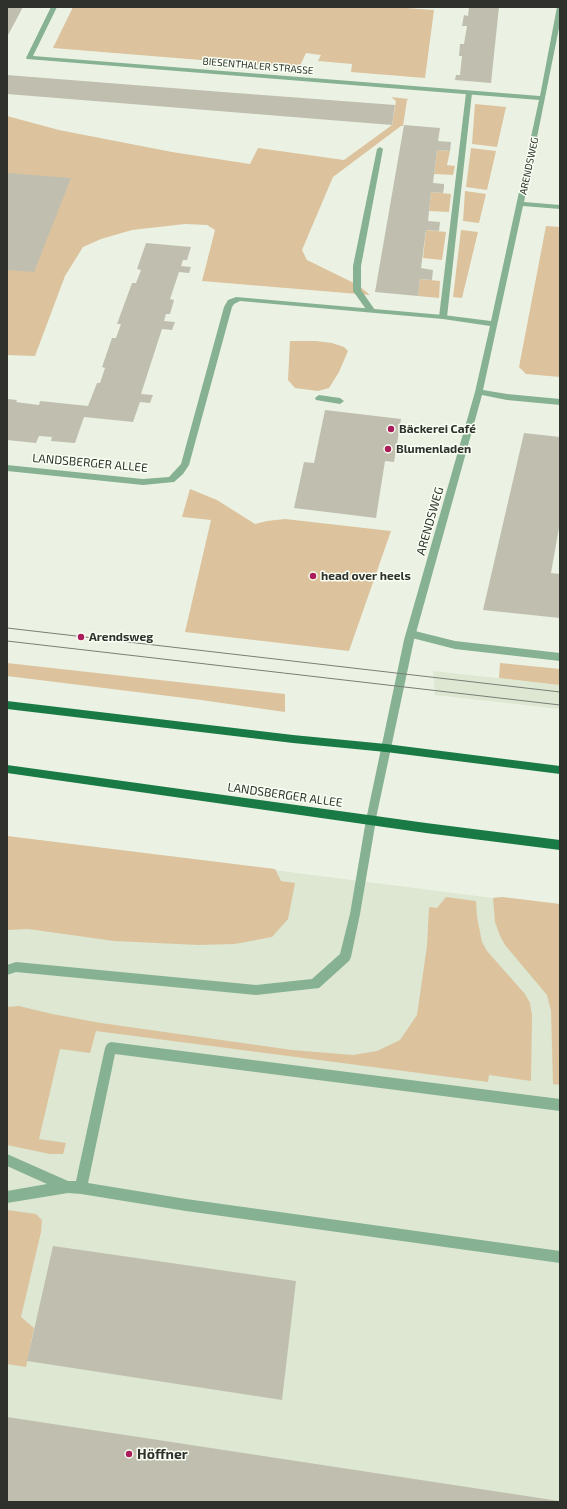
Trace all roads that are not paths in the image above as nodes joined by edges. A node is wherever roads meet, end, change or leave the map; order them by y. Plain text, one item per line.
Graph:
1 (54, 7) edge
2 (560, 7) edge
3 (469, 93) junction
4 (542, 98) junction
5 (380, 149) dead end
6 (521, 204) junction
7 (560, 207) edge
8 (371, 310) junction
9 (443, 317) junction
10 (495, 324) junction
11 (479, 392) junction
12 (319, 398) dead end
13 (340, 401) dead end
14 (560, 402) edge
15 (7, 468) edge
16 (411, 634) junction
17 (560, 657) edge
18 (7, 706) edge
19 (386, 748) junction
20 (7, 769) edge
21 (560, 770) edge
22 (371, 820) junction
23 (560, 845) edge
24 (7, 970) edge
25 (560, 1105) edge
26 (7, 1160) edge
27 (68, 1186) junction
28 (81, 1188) junction
29 (7, 1197) edge
30 (560, 1257) edge

1 - 3 street, BIESENTHALER STRASSE
2 - 4 street, ARENDSWEG
3 - 4 street, BIESENTHALER STRASSE
3 - 9 street
4 - 6 street, ARENDSWEG
5 - 8 street
6 - 7 street
6 - 10 street, ARENDSWEG
8 - 9 street
8 - 15 street, LANDSBERGER ALLEE
9 - 10 street
10 - 11 street, ARENDSWEG
11 - 14 street
11 - 16 street, ARENDSWEG
12 - 13 street
16 - 17 street
16 - 19 street, ARENDSWEG
18 - 19 main road
19 - 21 main road
19 - 22 street, ARENDSWEG
20 - 22 main road, LANDSBERGER ALLEE
22 - 23 main road, LANDSBERGER ALLEE
22 - 24 street, ARENDSWEG
25 - 28 street
26 - 27 street
27 - 28 street
27 - 29 street
28 - 30 street

